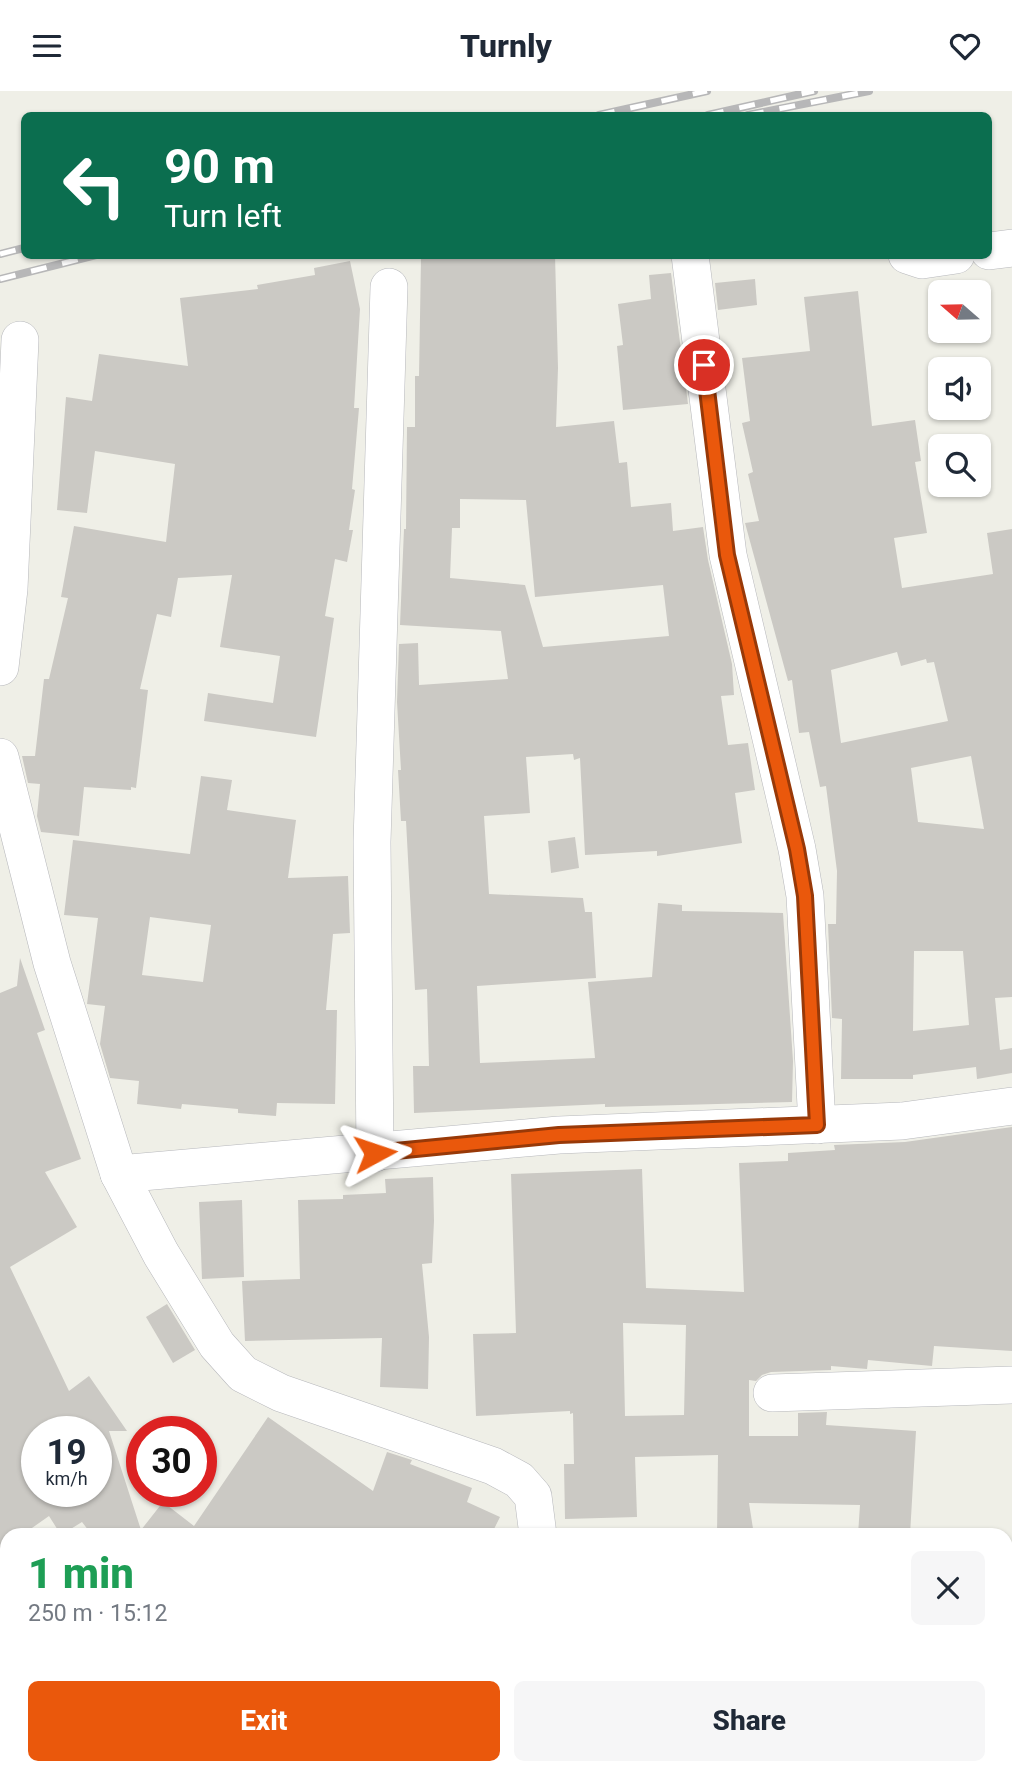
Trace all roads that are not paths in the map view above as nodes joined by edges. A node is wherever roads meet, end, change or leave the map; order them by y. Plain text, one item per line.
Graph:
1 (1012, 249) edge
2 (992, 251) edge
3 (690, 259) edge
4 (388, 287) dead end
5 (20, 340) dead end
6 (0, 667) edge
7 (0, 757) edge
8 (1012, 1106) edge
9 (817, 1125) junction
10 (375, 1153) junction
11 (119, 1174) junction
12 (1012, 1385) edge
13 (772, 1393) dead end
14 (537, 1528) edge

1 - 2 street
3 - 9 street
4 - 10 street
5 - 6 street
7 - 11 street
8 - 9 street
9 - 10 street
10 - 11 street
11 - 14 street
12 - 13 street

